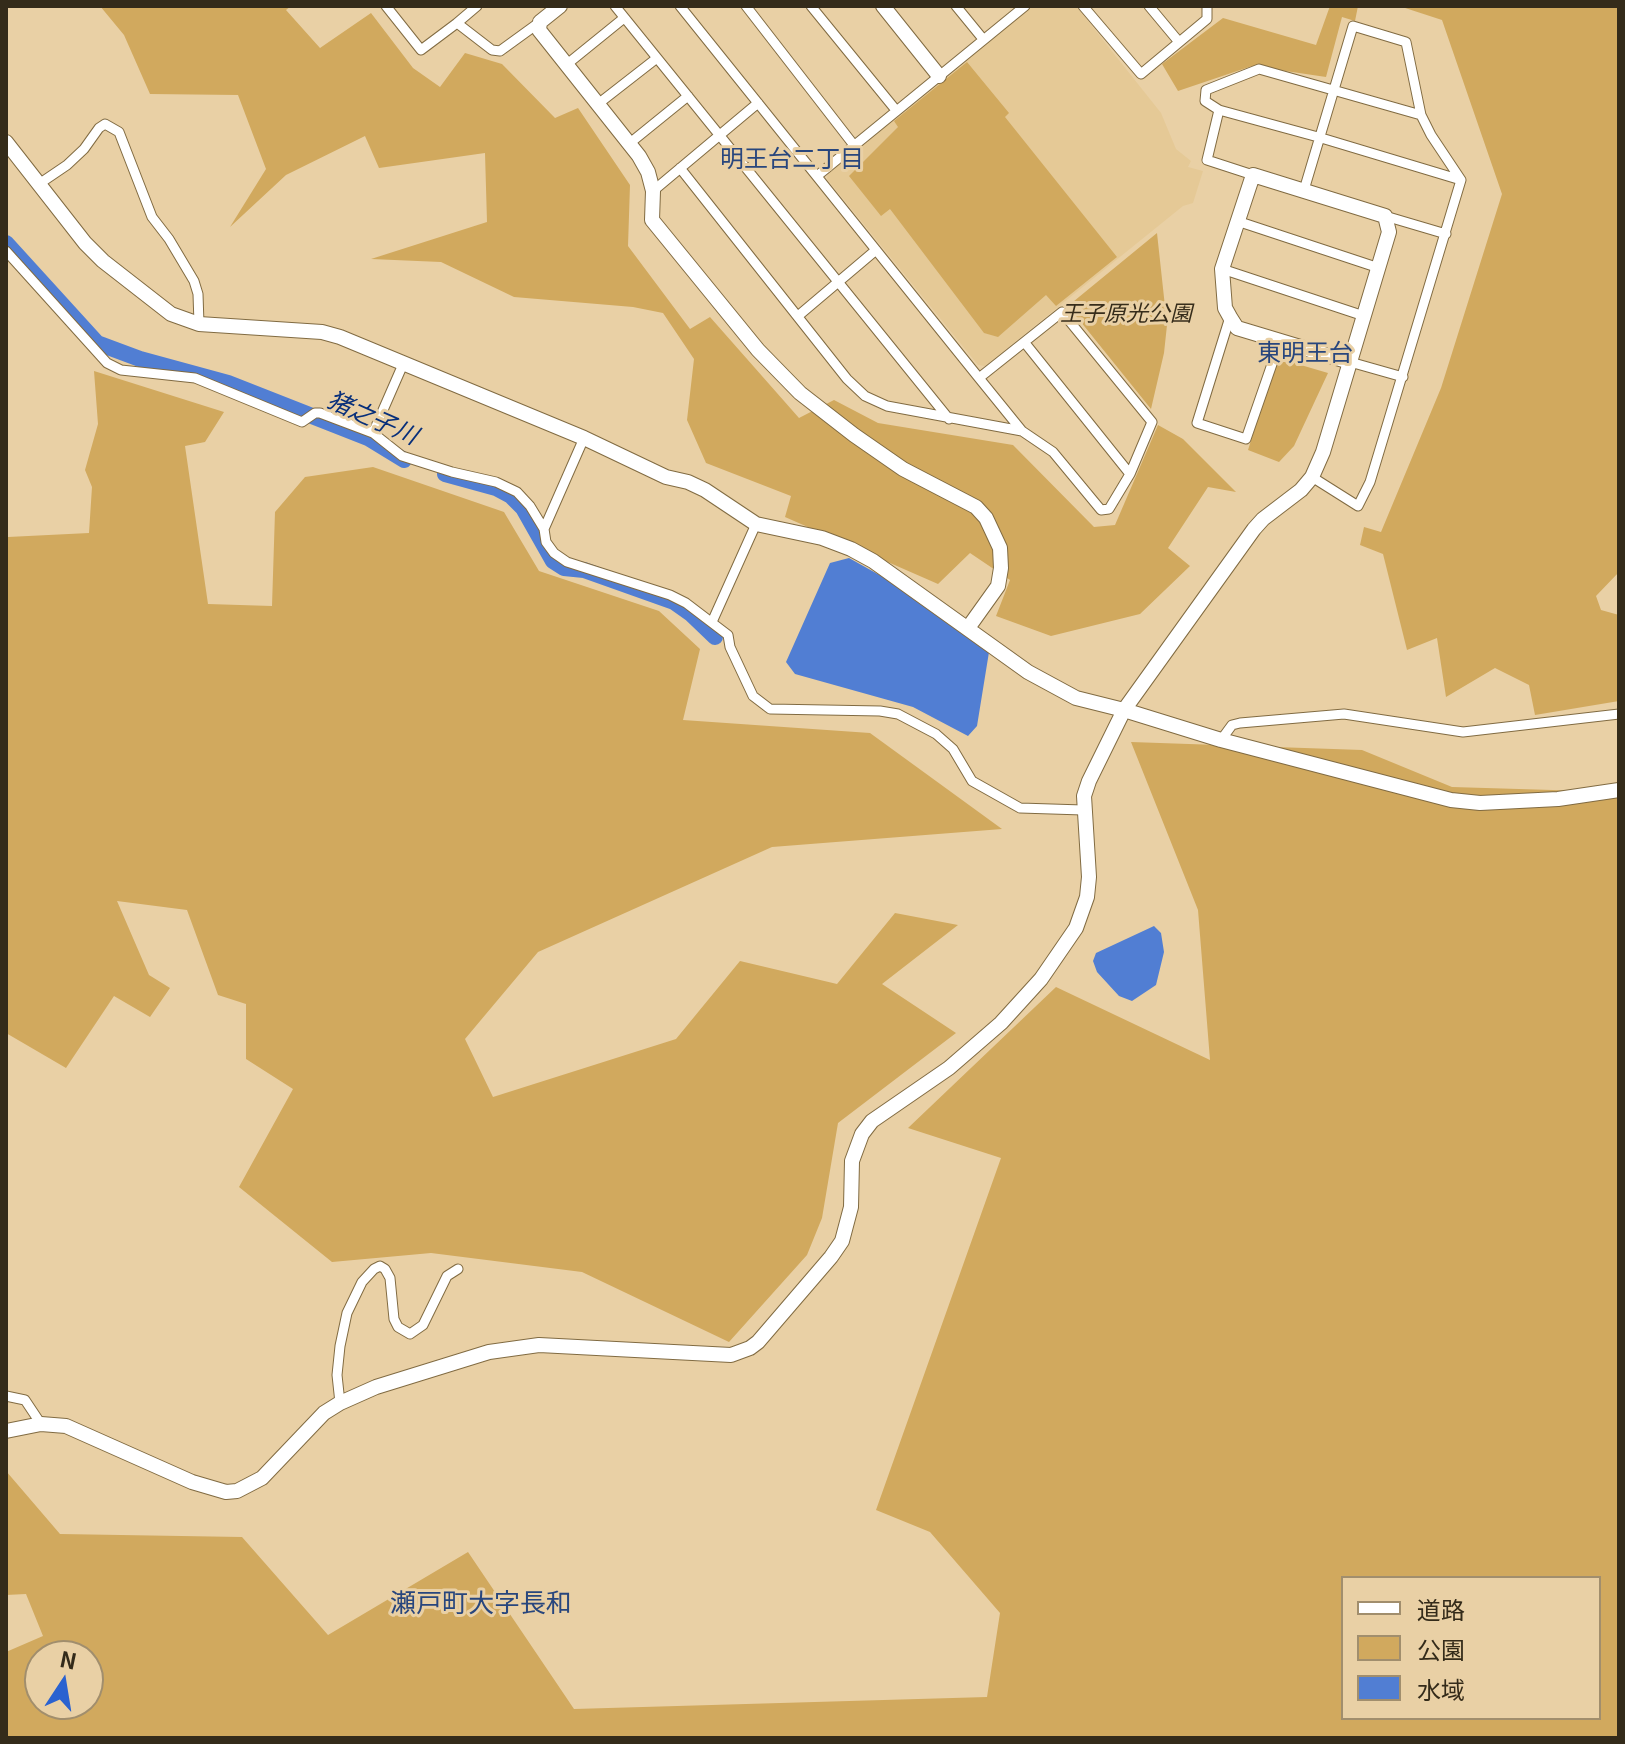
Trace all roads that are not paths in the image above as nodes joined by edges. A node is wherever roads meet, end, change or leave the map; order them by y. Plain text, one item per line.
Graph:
1 (477, 6) edge
2 (560, 6) edge
3 (615, 6) edge
4 (680, 6) edge
5 (746, 6) edge
6 (811, 6) edge
7 (883, 6) edge
8 (956, 6) edge
9 (1083, 6) edge
10 (1149, 6) edge
11 (1207, 6) edge
12 (390, 7) edge
13 (1023, 7) edge
14 (624, 18) junction
15 (540, 22) junction
16 (457, 23) junction
17 (983, 39) junction
18 (1179, 42) junction
19 (657, 58) junction
20 (566, 65) junction
21 (939, 76) junction
22 (1334, 91) junction
23 (688, 96) junction
24 (758, 103) junction
25 (598, 104) junction
26 (895, 109) junction
27 (1219, 110) junction
28 (1421, 115) junction
29 (721, 134) junction
30 (1318, 137) junction
31 (6, 142) edge
32 (630, 143) junction
33 (853, 144) junction
34 (680, 168) junction
35 (1253, 175) junction
36 (817, 176) junction
37 (1461, 180) junction
38 (39, 184) junction
39 (1304, 190) junction
40 (653, 191) junction
41 (1385, 216) junction
42 (1237, 221) junction
43 (1446, 234) junction
44 (876, 250) junction
45 (6, 251) edge
46 (1379, 268) junction
47 (1222, 269) junction
48 (838, 284) junction
49 (798, 316) junction
50 (1364, 316) junction
51 (1230, 317) junction
52 (199, 324) junction
53 (1280, 341) junction
54 (1025, 343) junction
55 (404, 362) junction
56 (1350, 362) junction
57 (1403, 377) junction
58 (979, 378) junction
59 (949, 419) junction
60 (1022, 431) junction
61 (373, 433) junction
62 (584, 438) junction
63 (1130, 474) junction
64 (1312, 477) junction
65 (756, 524) junction
66 (544, 529) junction
67 (712, 622) junction
68 (968, 628) junction
69 (1124, 710) junction
70 (1619, 714) edge
71 (1221, 740) junction
72 (1619, 790) edge
73 (1083, 810) junction
74 (458, 1269) dead end
75 (6, 1396) edge
76 (340, 1403) junction
77 (41, 1424) junction
78 (6, 1431) edge

1 - 16 street
2 - 15 street
3 - 14 street
4 - 24 street
5 - 33 street
6 - 26 street
7 - 21 street
8 - 17 street
9 - 18 street
10 - 18 street
11 - 18 street
12 - 16 street
13 - 17 street
14 - 19 street
14 - 20 street
15 - 16 street
15 - 20 street
17 - 21 street
19 - 23 street
19 - 25 street
20 - 25 street
21 - 26 street
22 - 27 street
22 - 28 street
22 - 28 street
22 - 30 street
23 - 29 street
23 - 32 street
24 - 29 street
24 - 36 street
25 - 32 street
26 - 33 street
27 - 30 street
27 - 35 street
28 - 37 street
29 - 34 street
29 - 48 street
30 - 37 street
30 - 39 street
31 - 38 street
32 - 40 street
33 - 36 street
34 - 40 street
34 - 49 street
35 - 39 street
35 - 42 street
36 - 44 street
37 - 43 street
38 - 52 street
38 - 52 street
39 - 41 street
40 - 68 street
41 - 43 street
41 - 46 street
42 - 46 street
42 - 47 street
43 - 57 street
44 - 48 street
44 - 58 street
45 - 61 street
46 - 50 street
47 - 50 street
47 - 51 street
48 - 49 street
48 - 59 street
49 - 59 street
50 - 56 street
51 - 53 street
51 - 53 street
52 - 55 street
53 - 56 street
54 - 58 street
54 - 63 street
54 - 63 street
55 - 61 street
55 - 62 street
56 - 57 street
56 - 64 street
57 - 64 street
58 - 60 street
59 - 60 street
60 - 63 street
61 - 66 street
62 - 65 street
62 - 66 street
64 - 69 street
65 - 67 street
65 - 68 street
66 - 67 street
67 - 73 street
68 - 69 street
69 - 71 street
69 - 73 street
70 - 71 street
71 - 72 street
73 - 76 street
74 - 76 street
75 - 77 street
76 - 77 street
77 - 78 street

